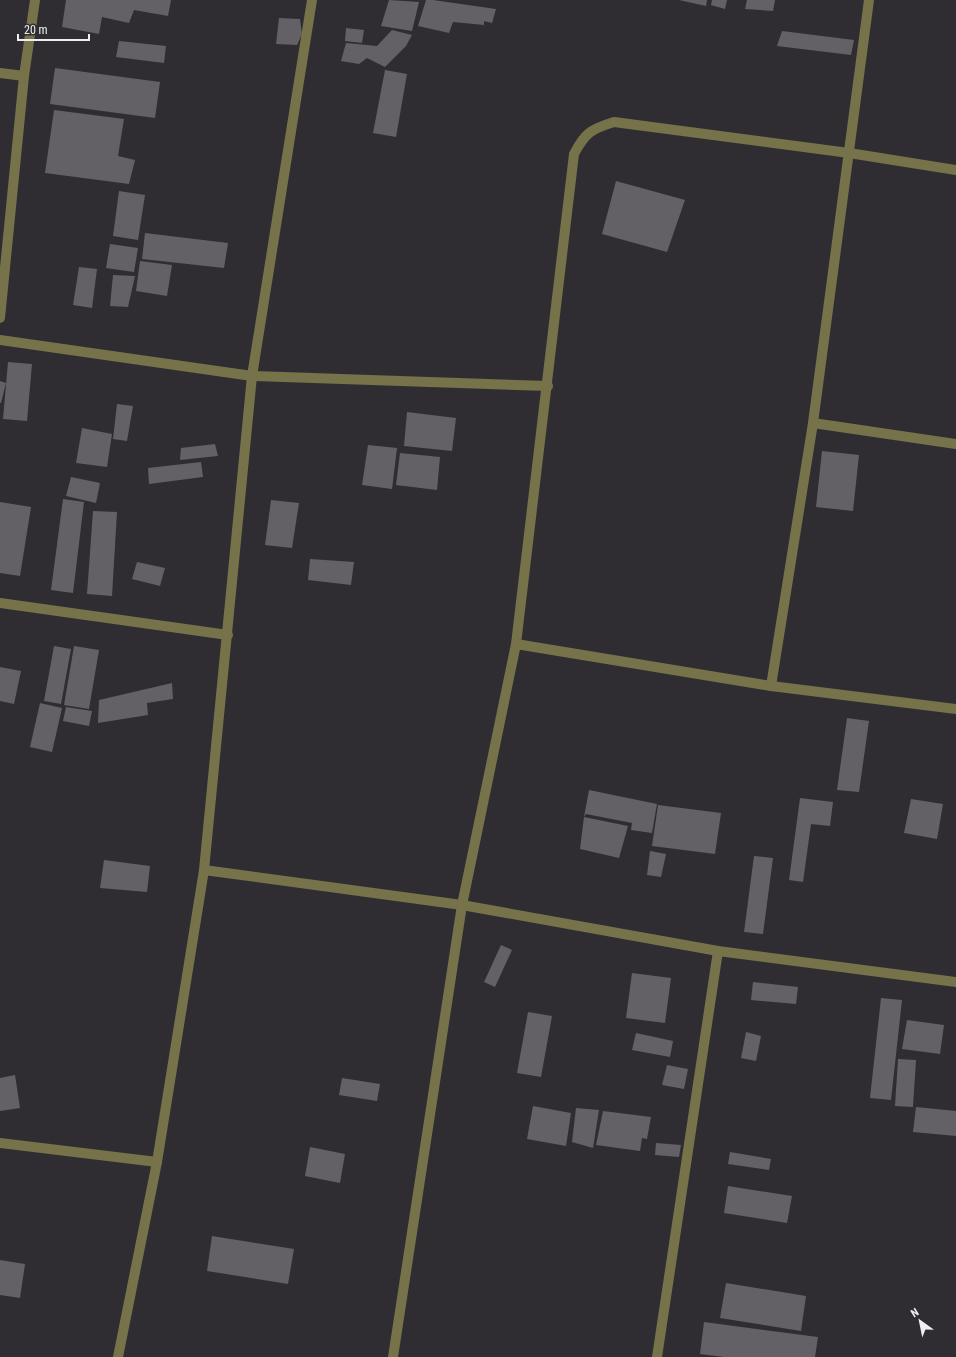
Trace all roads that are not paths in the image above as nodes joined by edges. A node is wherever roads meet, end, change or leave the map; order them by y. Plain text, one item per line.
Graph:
1 (35, 0) edge
2 (312, 0) edge
3 (869, 0) edge
4 (0, 73) edge
5 (24, 76) junction
6 (849, 153) junction
7 (956, 170) edge
8 (0, 318) edge
9 (0, 340) edge
10 (252, 376) junction
11 (548, 386) junction
12 (813, 424) junction
13 (956, 444) edge
14 (0, 603) edge
15 (228, 635) junction
16 (516, 644) junction
17 (771, 686) junction
18 (956, 709) edge
19 (204, 870) junction
20 (462, 905) junction
21 (718, 952) junction
22 (956, 982) edge
23 (0, 1143) edge
24 (157, 1162) junction
25 (118, 1357) edge
26 (393, 1357) edge
27 (658, 1357) edge

1 - 5 street
2 - 10 street
3 - 6 street
4 - 5 street
5 - 8 street
6 - 7 street
6 - 11 street
6 - 12 street
9 - 10 street
10 - 11 street
10 - 15 street
11 - 16 street
12 - 13 street
12 - 17 street
14 - 15 street
15 - 19 street
16 - 17 street
16 - 20 street
17 - 18 street
19 - 20 street
19 - 24 street
20 - 21 street
20 - 26 street
21 - 22 street
21 - 27 street
23 - 24 street
24 - 25 street

